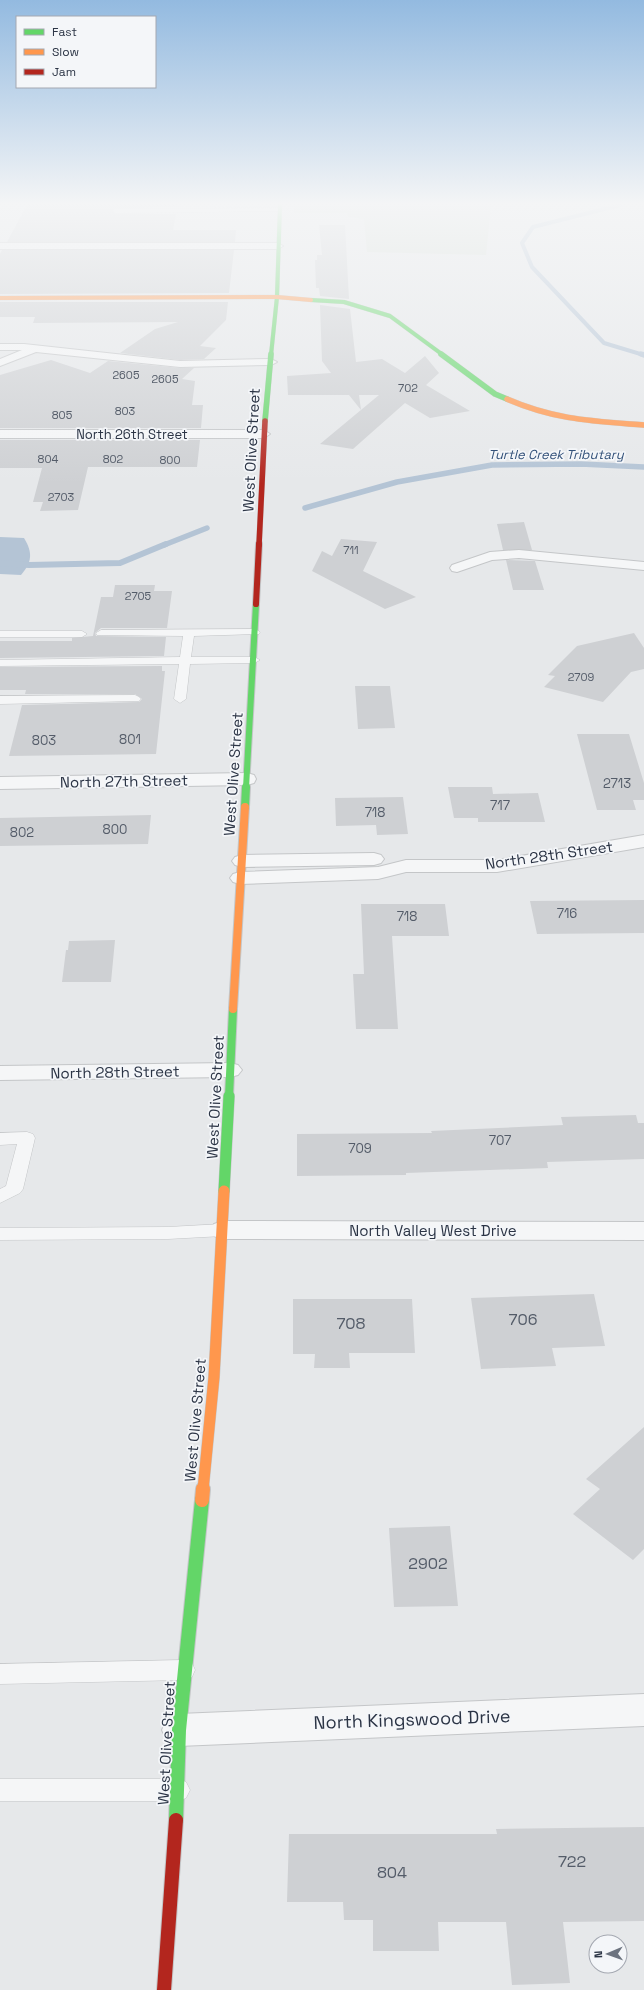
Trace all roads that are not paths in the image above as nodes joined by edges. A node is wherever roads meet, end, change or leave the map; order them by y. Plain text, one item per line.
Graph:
1 (277, 297) edge
2 (0, 298) edge
3 (37, 298) edge
4 (289, 298) edge
5 (0, 347) edge
6 (36, 349) junction
7 (270, 362) junction
8 (0, 363) edge
9 (644, 425) edge
10 (0, 434) edge
11 (264, 434) junction
12 (519, 554) junction
13 (640, 566) edge
14 (457, 568) dead end
15 (255, 632) junction
16 (101, 633) dead end
17 (189, 633) junction
18 (0, 634) edge
19 (82, 634) dead end
20 (254, 660) junction
21 (185, 661) junction
22 (0, 663) edge
23 (180, 698) dead end
24 (136, 699) dead end
25 (0, 700) edge
26 (247, 779) junction
27 (0, 783) edge
28 (644, 841) edge
29 (241, 869) junction
30 (230, 1070) junction
31 (0, 1073) edge
32 (0, 1139) edge
33 (0, 1197) edge
34 (222, 1230) junction
35 (644, 1231) edge
36 (0, 1234) edge
37 (184, 1670) junction
38 (0, 1674) edge
39 (644, 1710) edge
40 (179, 1730) junction
41 (0, 1790) edge
42 (178, 1790) junction
43 (164, 1990) edge

1 - 7 main road, West Olive Street
2 - 3 main road
4 - 9 main road
5 - 6 street
6 - 7 street
6 - 8 street
7 - 11 main road, West Olive Street
10 - 11 street, North 26th Street
11 - 15 main road, West Olive Street
12 - 13 street
12 - 13 street
12 - 14 street
15 - 17 lane
15 - 20 main road, West Olive Street
16 - 17 lane
17 - 21 lane
18 - 19 lane
20 - 21 lane
20 - 26 main road, West Olive Street
21 - 22 lane
21 - 23 lane
24 - 25 lane
26 - 27 street, North 27th Street
26 - 29 main road, West Olive Street
28 - 29 street, North 28th Street
29 - 30 main road, West Olive Street
30 - 31 street, North 28th Street
30 - 34 main road, West Olive Street
32 - 33 lane
34 - 35 street, North Valley West Drive
34 - 36 lane
34 - 37 main road, West Olive Street
37 - 38 lane
37 - 40 main road, West Olive Street
39 - 40 street, North Kingswood Drive
40 - 42 main road, West Olive Street
41 - 42 lane
42 - 43 main road, West Olive Street

